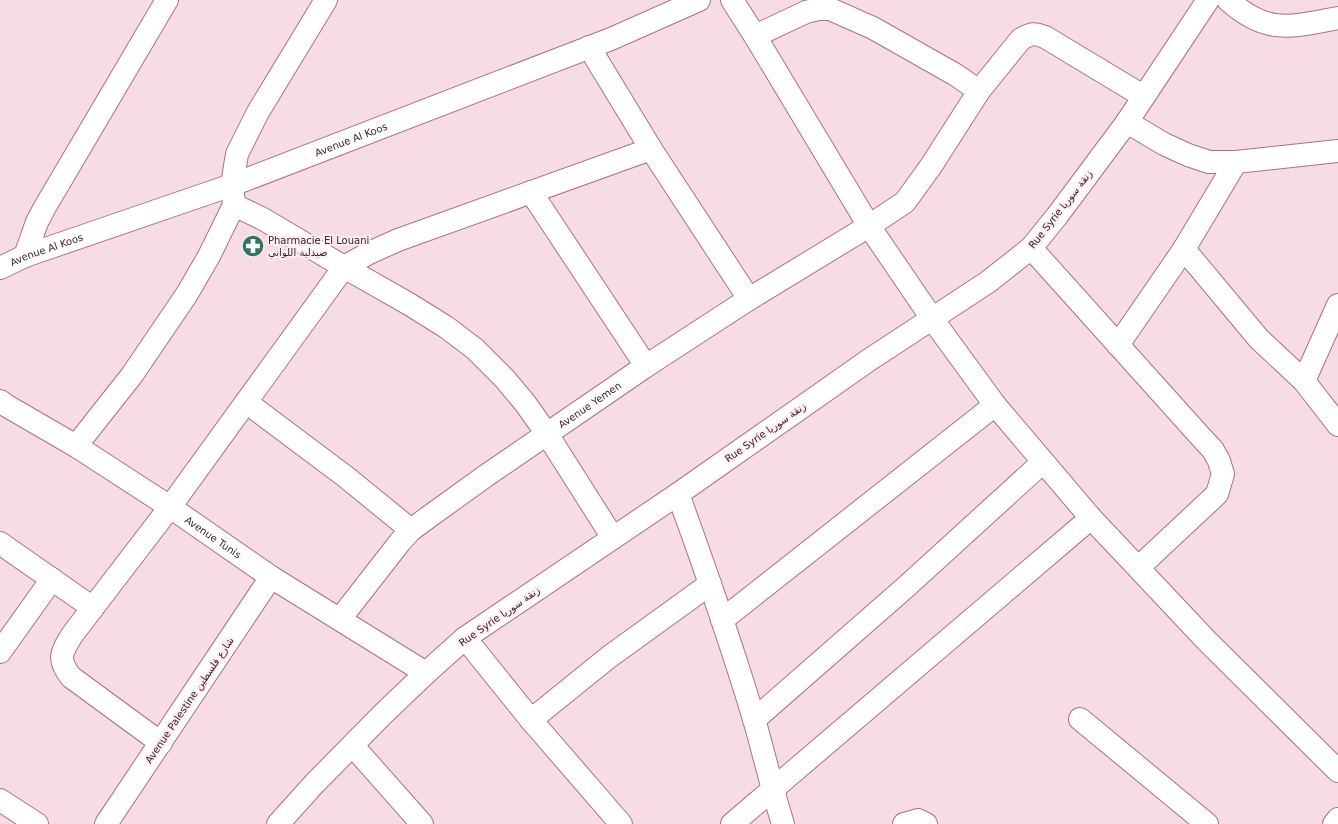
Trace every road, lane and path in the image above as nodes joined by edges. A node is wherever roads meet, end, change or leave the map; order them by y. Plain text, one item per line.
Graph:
1 (168, 0) edge
2 (326, 0) edge
3 (699, 0) edge
4 (732, 0) edge
5 (1208, 0) edge
6 (1228, 0) edge
7 (1338, 18) edge
8 (755, 36) junction
9 (590, 47) junction
10 (979, 91) junction
11 (1144, 96) junction
12 (1127, 122) junction
13 (651, 149) junction
14 (1338, 151) edge
15 (1236, 162) junction
16 (531, 192) junction
17 (233, 195) junction
18 (869, 226) junction
19 (1031, 248) junction
20 (1184, 249) junction
21 (25, 256) junction
22 (344, 267) junction
23 (0, 268) edge
24 (749, 298) junction
25 (1338, 305) edge
26 (933, 320) junction
27 (1118, 345) junction
28 (646, 366) junction
29 (1304, 381) junction
30 (246, 402) junction
31 (995, 405) junction
32 (2, 408) edge
33 (1338, 425) edge
34 (547, 434) junction
35 (76, 446) junction
36 (1043, 462) junction
37 (678, 494) junction
38 (170, 506) junction
39 (1091, 518) junction
40 (411, 530) junction
41 (613, 538) junction
42 (0, 543) edge
43 (1139, 567) junction
44 (271, 577) junction
45 (52, 579) junction
46 (710, 584) junction
47 (93, 608) junction
48 (340, 619) junction
49 (722, 620) junction
50 (465, 638) junction
51 (0, 652) edge
52 (426, 673) junction
53 (1080, 719) dead end
54 (531, 720) junction
55 (754, 720) junction
56 (161, 743) junction
57 (353, 746) junction
58 (1338, 772) edge
59 (772, 790) junction
60 (0, 800) edge
61 (1338, 819) edge
62 (37, 824) edge
63 (106, 824) edge
64 (278, 824) edge
65 (422, 824) edge
66 (621, 824) edge
67 (732, 824) edge
68 (783, 824) edge
69 (904, 824) edge
70 (926, 824) edge
71 (1207, 824) edge
72 (1334, 824) edge

1 - 21 street
2 - 17 street
3 - 9 street, Avenue Al Koos
4 - 8 street
5 - 11 street, Rue Syrie زنقة سوريا
6 - 7 street
8 - 10 street
8 - 18 street
9 - 13 street
9 - 17 street, Avenue Al Koos
10 - 11 street, Avenue Yemen
10 - 18 street, Avenue Yemen
11 - 12 street, Rue Syrie زنقة سوريا
12 - 15 street
12 - 19 street, Rue Syrie زنقة سوريا
13 - 16 street
13 - 24 street
14 - 15 street
15 - 20 street
16 - 22 street
16 - 28 street
17 - 21 street, Avenue Al Koos
17 - 22 street
17 - 35 street
18 - 24 street, Avenue Yemen
18 - 26 street
19 - 26 street, Rue Syrie زنقة سوريا
19 - 27 street
20 - 27 street
20 - 29 street
21 - 23 street, Avenue Al Koos
22 - 30 street
22 - 34 street
24 - 28 street, Avenue Yemen
25 - 29 street
26 - 31 street
26 - 37 street, Rue Syrie زنقة سوريا
27 - 43 street
28 - 34 street, Avenue Yemen
29 - 33 street
30 - 38 street
30 - 40 street
31 - 36 street
31 - 49 street
32 - 35 street, Avenue Tunis
34 - 40 street, Avenue Yemen
34 - 41 street
35 - 38 street, Avenue Tunis
36 - 39 street
36 - 55 street
37 - 41 street, Rue Syrie زنقة سوريا
37 - 46 street
38 - 44 street, Avenue Tunis
38 - 47 street
39 - 43 street
39 - 59 street
40 - 48 street, Avenue Yemen
41 - 50 street, Rue Syrie زنقة سوريا
42 - 45 street
43 - 58 street
44 - 48 street, Avenue Tunis
44 - 56 street, Avenue Palestine شارع فلسطين
45 - 47 street
45 - 51 street
46 - 49 street
46 - 54 street
47 - 56 street
48 - 52 street, Avenue Tunis
49 - 55 street
50 - 52 street, Rue Syrie زنقة سوريا
50 - 54 street
52 - 57 street, Rue Syrie زنقة سوريا
53 - 71 street
54 - 66 street
55 - 59 street
56 - 63 street, Avenue Palestine شارع فلسطين
57 - 64 street, Rue Syrie زنقة سوريا
57 - 65 street
59 - 67 street
59 - 68 street
60 - 62 street
61 - 72 street
69 - 70 street

